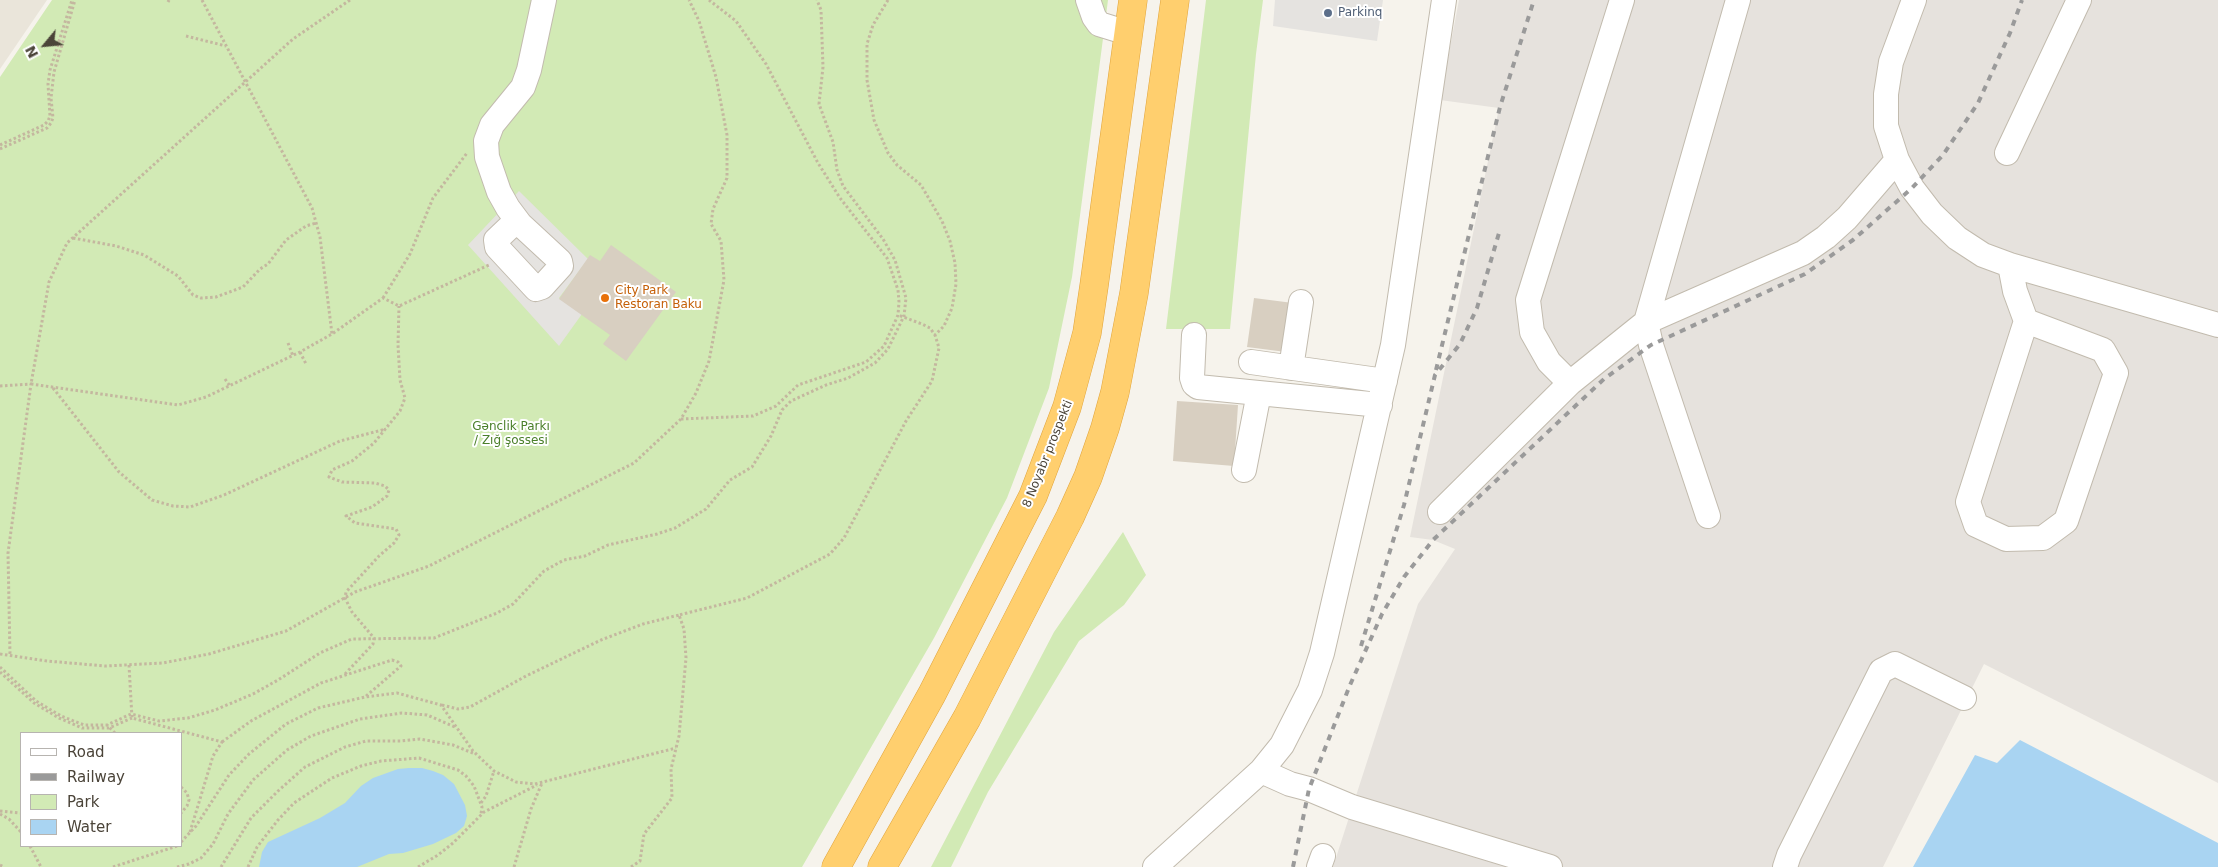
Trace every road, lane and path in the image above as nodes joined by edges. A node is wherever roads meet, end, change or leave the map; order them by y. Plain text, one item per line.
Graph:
1 (74, 0) edge
2 (202, 0) edge
3 (350, 0) edge
4 (544, 0) edge
5 (689, 0) edge
6 (709, 0) edge
7 (817, 0) edge
8 (888, 0) edge
9 (1088, 0) edge
10 (1133, 0) edge
11 (1175, 0) edge
12 (1444, 0) edge
13 (1622, 0) edge
14 (1738, 0) edge
15 (1914, 0) edge
16 (2079, 0) edge
17 (1128, 34) junction
18 (186, 36) dead end
19 (226, 46) junction
20 (245, 83) junction
21 (486, 141) junction
22 (0, 147) edge
23 (2007, 153) dead end
24 (1897, 160) junction
25 (517, 220) junction
26 (316, 223) junction
27 (73, 238) junction
28 (504, 255) junction
29 (2010, 266) junction
30 (383, 298) junction
31 (1301, 302) dead end
32 (399, 306) junction
33 (898, 315) junction
34 (904, 316) junction
35 (1646, 322) junction
36 (2026, 322) junction
37 (2218, 325) edge
38 (332, 334) junction
39 (935, 335) junction
40 (1194, 335) dead end
41 (288, 342) dead end
42 (300, 352) junction
43 (293, 356) junction
44 (1251, 362) dead end
45 (306, 364) dead end
46 (1291, 368) junction
47 (226, 379) dead end
48 (1385, 381) junction
49 (1570, 383) junction
50 (31, 384) junction
51 (0, 386) edge
52 (230, 386) junction
53 (52, 387) junction
54 (1259, 393) junction
55 (1380, 404) junction
56 (680, 419) junction
57 (386, 428) junction
58 (1244, 470) dead end
59 (1440, 512) dead end
60 (1708, 516) dead end
61 (345, 598) junction
62 (679, 615) junction
63 (374, 638) junction
64 (0, 654) edge
65 (10, 655) junction
66 (129, 665) junction
67 (0, 667) edge
68 (0, 672) edge
69 (344, 674) junction
70 (365, 697) junction
71 (1964, 698) dead end
72 (441, 705) junction
73 (132, 716) junction
74 (108, 726) junction
75 (456, 727) junction
76 (114, 732) edge
77 (222, 742) junction
78 (676, 748) junction
79 (478, 756) junction
80 (494, 771) junction
81 (1262, 771) junction
82 (542, 782) junction
83 (182, 788) edge
84 (481, 803) junction
85 (182, 812) edge
86 (0, 813) edge
87 (20, 813) edge
88 (481, 814) junction
89 (20, 831) edge
90 (190, 833) junction
91 (182, 841) edge
92 (31, 847) edge
93 (174, 847) edge
94 (0, 865) edge
95 (4, 867) edge
96 (41, 867) edge
97 (113, 867) edge
98 (177, 867) edge
99 (221, 867) edge
100 (248, 867) edge
101 (418, 867) edge
102 (514, 867) edge
103 (631, 867) edge
104 (836, 867) edge
105 (882, 867) edge
106 (1154, 867) edge
107 (1550, 867) edge
108 (1785, 867) edge

1 - 22 path
2 - 19 path
3 - 20 path
4 - 21 street
5 - 56 path
6 - 33 path
7 - 34 path
8 - 39 path
9 - 17 street
10 - 17 highway, 8 Noyabr prospekti
11 - 105 highway
12 - 48 street
13 - 49 street
14 - 35 street
15 - 24 street
16 - 23 street
17 - 104 highway, 8 Noyabr prospekti
18 - 19 path
19 - 20 path
20 - 26 path
20 - 27 path
21 - 25 street
21 - 30 path
24 - 29 street
24 - 35 street
25 - 28 street
25 - 28 street
26 - 27 path
26 - 38 path
27 - 50 path
28 - 32 path
29 - 36 street
29 - 37 street
30 - 32 path
30 - 38 path
31 - 46 street
32 - 57 path
33 - 34 path
33 - 56 path
34 - 39 path
34 - 63 path
35 - 49 street
35 - 60 street
36 - 36 street
38 - 42 path
39 - 62 path
40 - 54 street
41 - 43 path
42 - 43 path
42 - 45 path
43 - 52 path
44 - 46 street
46 - 48 street
47 - 52 path
48 - 55 street
49 - 59 street
50 - 51 path
50 - 53 path
50 - 65 path
52 - 53 path
53 - 57 path
54 - 55 street
54 - 58 street
55 - 81 street
56 - 61 path
57 - 61 path
61 - 63 path
61 - 66 path
62 - 72 path
62 - 78 path
63 - 69 path
63 - 73 path
64 - 65 path
65 - 66 path
66 - 73 path
67 - 74 path
68 - 74 path
69 - 70 path
69 - 77 path
70 - 72 path
70 - 90 path
71 - 108 street
72 - 75 path
73 - 74 path
73 - 77 path
74 - 76 path
75 - 79 path
75 - 98 path
77 - 90 path
78 - 82 path
78 - 103 path
79 - 80 path
79 - 99 path
80 - 82 path
80 - 84 path
81 - 106 street
81 - 107 street
82 - 88 path
82 - 102 path
83 - 85 path
84 - 88 path
84 - 100 path
86 - 87 path
86 - 89 path
88 - 101 path
90 - 91 path
92 - 96 path
93 - 97 path
94 - 95 path

